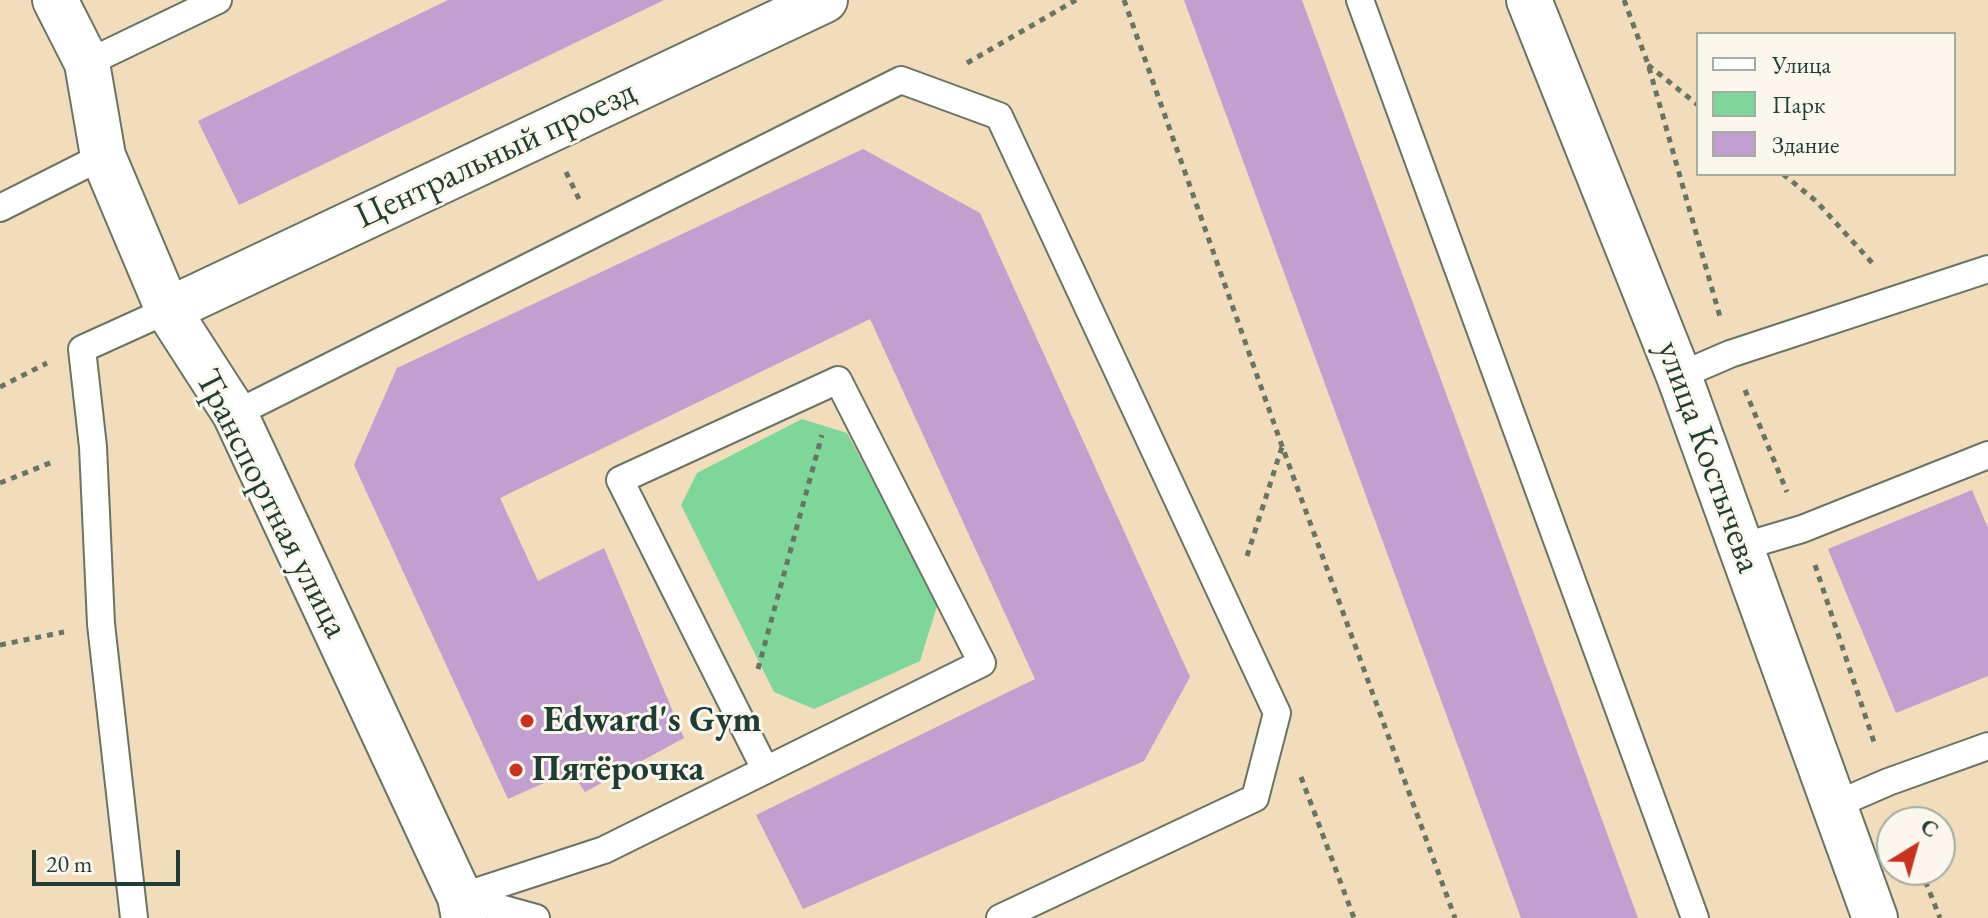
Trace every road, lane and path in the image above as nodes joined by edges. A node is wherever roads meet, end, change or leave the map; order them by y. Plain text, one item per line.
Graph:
1 (55, 0) edge
2 (218, 0) edge
3 (825, 0) edge
4 (1076, 0) edge
5 (1124, 0) edge
6 (1360, 0) edge
7 (1529, 0) edge
8 (1624, 0) edge
9 (87, 63) junction
10 (1648, 64) junction
11 (925, 88) junction
12 (1696, 103) edge
13 (546, 132) junction
14 (103, 156) junction
15 (1785, 176) edge
16 (0, 208) edge
17 (596, 233) junction
18 (1988, 269) edge
19 (1916, 293) junction
20 (168, 310) junction
21 (82, 349) junction
22 (1730, 354) junction
23 (1679, 376) junction
24 (838, 380) junction
25 (0, 387) edge
26 (235, 414) junction
27 (1282, 446) junction
28 (93, 447) junction
29 (1988, 455) edge
30 (0, 483) edge
31 (1802, 529) junction
32 (1741, 547) junction
33 (1229, 610) junction
34 (101, 624) junction
35 (0, 645) edge
36 (1277, 713) junction
37 (742, 723) junction
38 (1988, 746) edge
39 (765, 769) junction
40 (1888, 782) junction
41 (1835, 805) junction
42 (1927, 886) edge
43 (462, 907) edge
44 (134, 918) edge
45 (536, 918) edge
46 (1000, 918) edge
47 (1354, 918) edge
48 (1455, 918) edge
49 (1695, 918) edge
50 (1875, 918) edge
51 (1940, 918) edge

1 - 9 street, Транспортная улица
2 - 9 lane
3 - 13 street, Центральный проезд
4 - 11 path
5 - 27 path
6 - 49 lane
7 - 23 street, улица Костычева
8 - 10 path
9 - 14 street, Транспортная улица
10 - 12 path
10 - 22 path
11 - 17 lane
11 - 33 lane
13 - 17 path
13 - 20 street, Центральный проезд
14 - 16 lane
14 - 20 street, Транспортная улица
15 - 19 path
17 - 26 lane
18 - 19 lane
19 - 22 lane
20 - 21 lane
20 - 26 street, Транспортная улица
21 - 25 path
21 - 28 lane
22 - 23 lane
22 - 31 path
23 - 32 street, улица Костычева
24 - 37 path
24 - 37 lane
24 - 39 lane
26 - 43 street, Транспортная улица
27 - 33 path
27 - 48 path
28 - 30 path
28 - 34 lane
29 - 31 lane
31 - 32 lane
31 - 40 path
32 - 41 street, улица Костычева
33 - 36 lane
34 - 35 path
34 - 44 lane
36 - 46 lane
36 - 47 path
37 - 39 lane
38 - 40 lane
39 - 43 lane
40 - 41 lane
41 - 50 street, улица Костычева
42 - 51 path
43 - 45 lane

